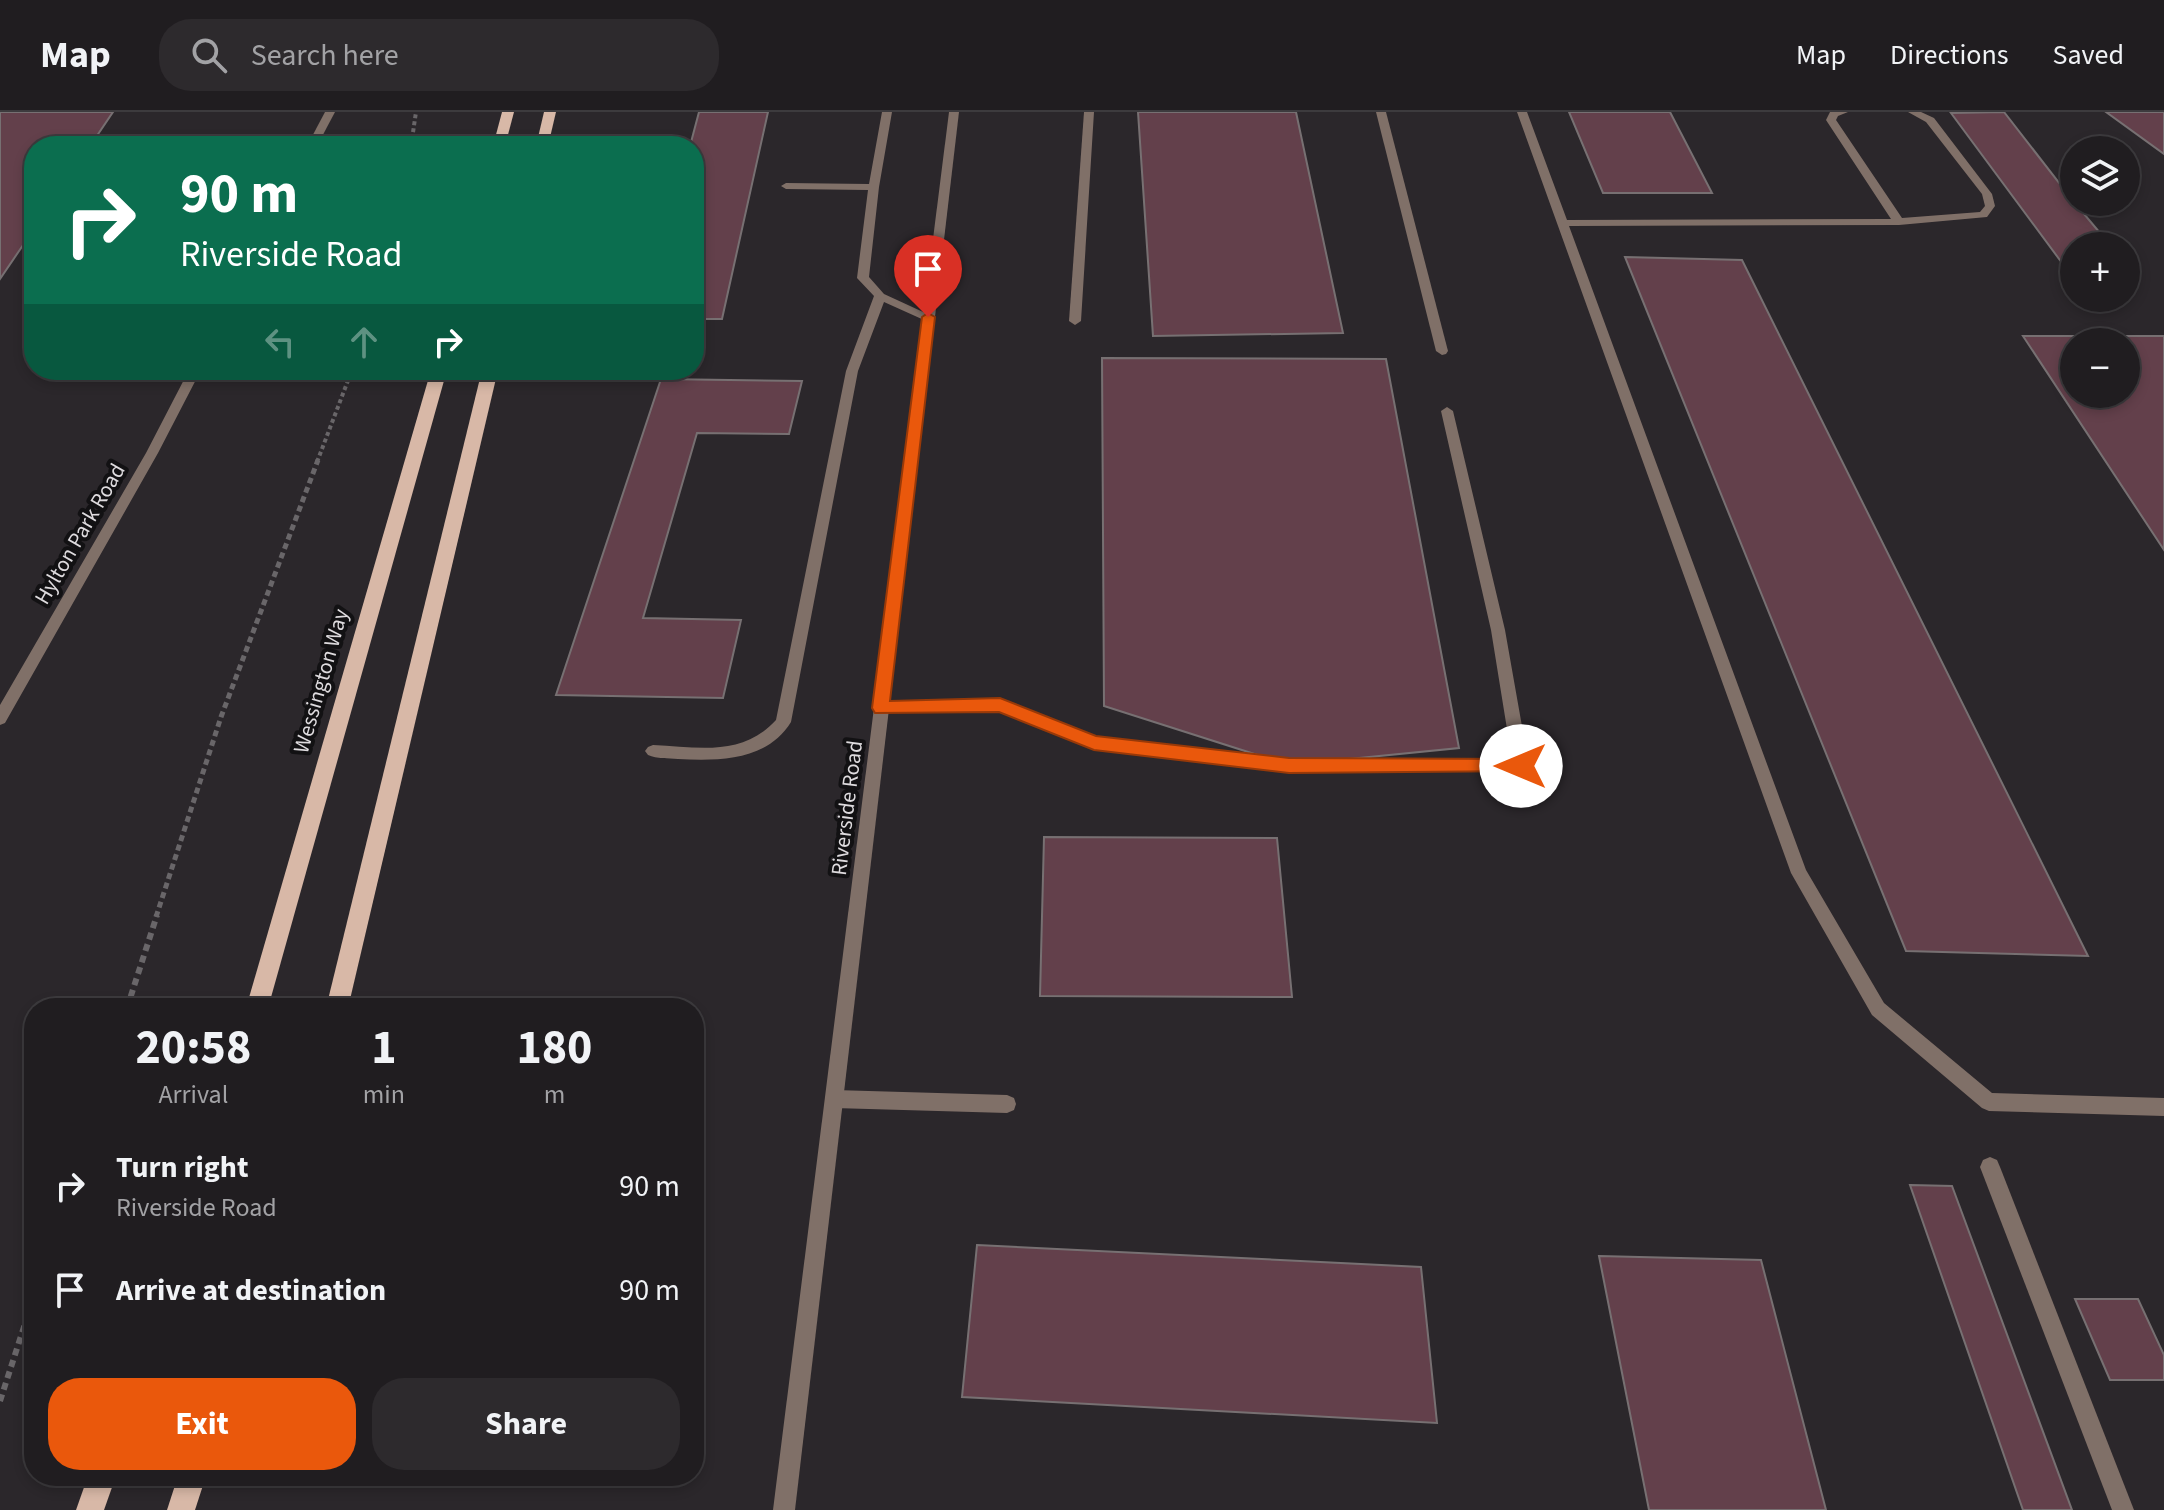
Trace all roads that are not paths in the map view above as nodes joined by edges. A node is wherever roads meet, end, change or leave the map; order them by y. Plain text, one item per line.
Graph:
1 (330, 112) edge
2 (508, 112) edge
3 (550, 112) edge
4 (887, 112) edge
5 (954, 112) edge
6 (1089, 112) edge
7 (1381, 112) edge
8 (1522, 112) edge
9 (1843, 112) edge
10 (1913, 112) edge
11 (317, 136) edge
12 (502, 136) edge
13 (544, 136) edge
14 (786, 186) dead end
15 (874, 187) junction
16 (1899, 222) junction
17 (1561, 223) junction
18 (880, 296) junction
19 (928, 317) junction
20 (1075, 321) dead end
21 (1442, 351) dead end
22 (190, 380) edge
23 (436, 380) edge
24 (488, 380) edge
25 (1447, 411) dead end
26 (881, 708) junction
27 (0, 719) edge
28 (653, 751) dead end
29 (260, 998) edge
30 (339, 998) edge
31 (834, 1099) junction
32 (1007, 1104) dead end
33 (2164, 1107) edge
34 (1990, 1167) dead end
35 (98, 1486) edge
36 (189, 1486) edge
37 (90, 1510) edge
38 (181, 1510) edge
39 (784, 1510) edge
40 (2123, 1510) edge

1 - 11 street
2 - 12 main road
3 - 13 main road
4 - 15 street
5 - 19 street, Riverside Road
6 - 20 street
7 - 21 street
8 - 17 street
9 - 16 street
10 - 16 street
14 - 15 street
15 - 18 street
16 - 17 street
17 - 33 street
18 - 19 street
18 - 28 street
19 - 26 street, Riverside Road
22 - 27 street, Hylton Park Road
23 - 29 main road, Wessington Way
24 - 30 main road
25 - 26 street
26 - 31 street, Riverside Road
31 - 32 street
31 - 39 street, Riverside Road
34 - 40 street
35 - 37 main road
36 - 38 main road

